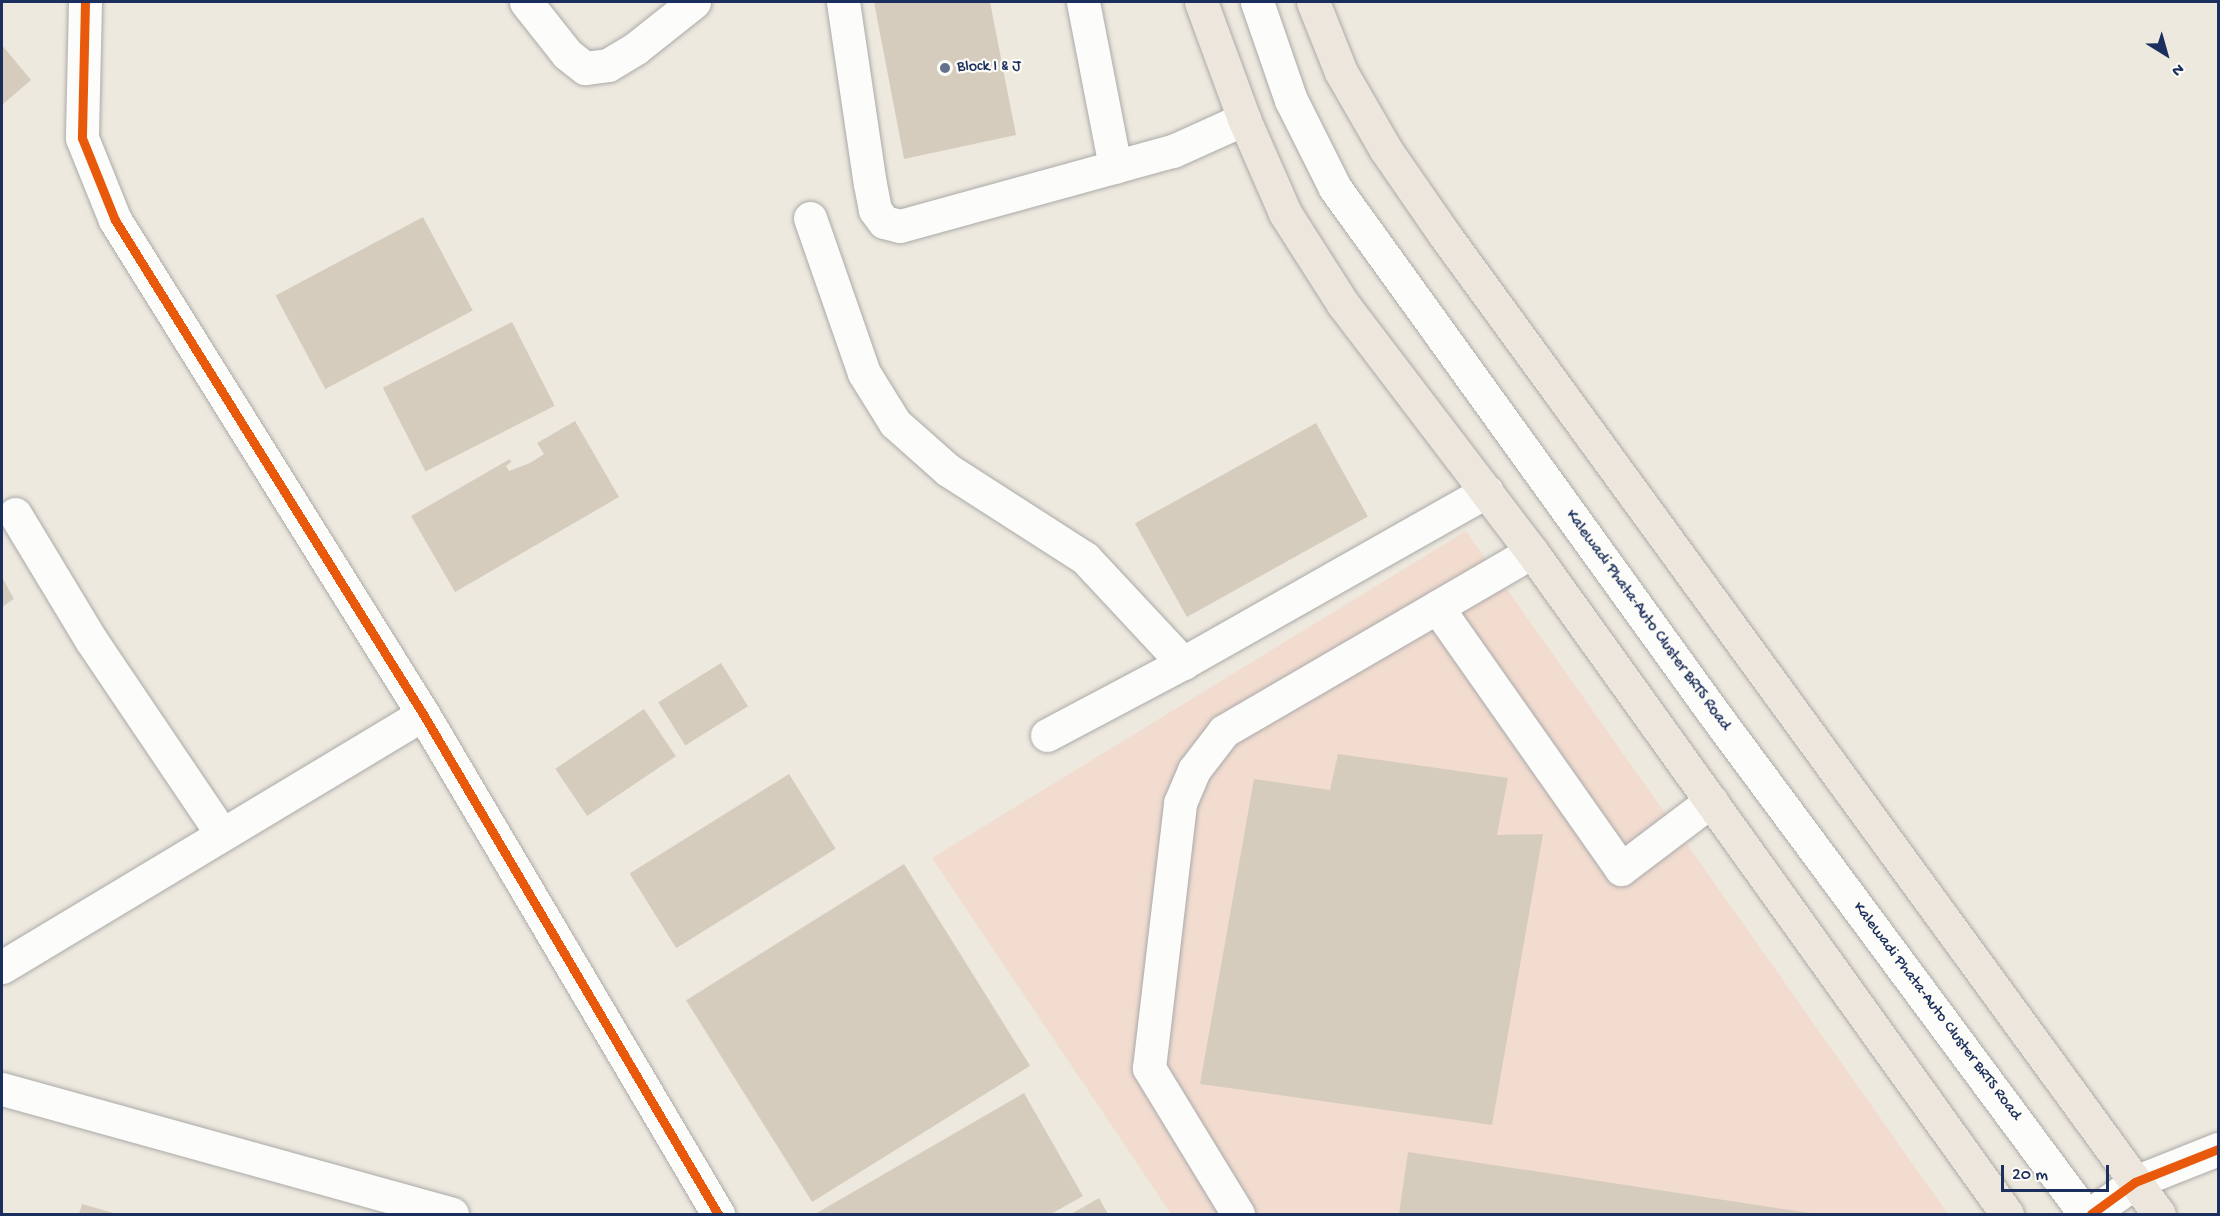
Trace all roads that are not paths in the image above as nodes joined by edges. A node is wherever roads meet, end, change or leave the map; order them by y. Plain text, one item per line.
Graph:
1 (85, 2) edge
2 (526, 2) edge
3 (694, 2) edge
4 (843, 2) edge
5 (1083, 2) edge
6 (1202, 2) edge
7 (1257, 2) edge
8 (1313, 2) edge
9 (1244, 119) junction
10 (1115, 167) junction
11 (810, 218) dead end
12 (1486, 491) junction
13 (15, 514) dead end
14 (1532, 552) junction
15 (1437, 607) junction
16 (1183, 663) junction
17 (423, 714) junction
18 (1047, 735) dead end
19 (1711, 801) junction
20 (222, 834) junction
21 (2, 967) edge
22 (2, 1089) edge
23 (2218, 1149) edge
24 (2135, 1182) junction
25 (452, 1215) edge
26 (718, 1215) edge
27 (1238, 1215) edge
28 (2007, 1215) edge
29 (2085, 1215) edge
30 (2091, 1215) edge
31 (2159, 1215) edge

1 - 17 street
2 - 3 street
4 - 10 street
5 - 10 street
6 - 9 main road
7 - 29 street, Kalewadi Phata-Auto Cluster BRTS Road
8 - 24 main road
9 - 10 street
9 - 12 main road
11 - 16 street
12 - 14 main road
12 - 16 street
13 - 20 street
14 - 15 street
14 - 19 main road
15 - 19 street
15 - 27 street
16 - 18 street
17 - 20 street
17 - 26 street
19 - 28 main road
20 - 21 street
22 - 25 street
23 - 24 street
24 - 30 street
24 - 31 main road

